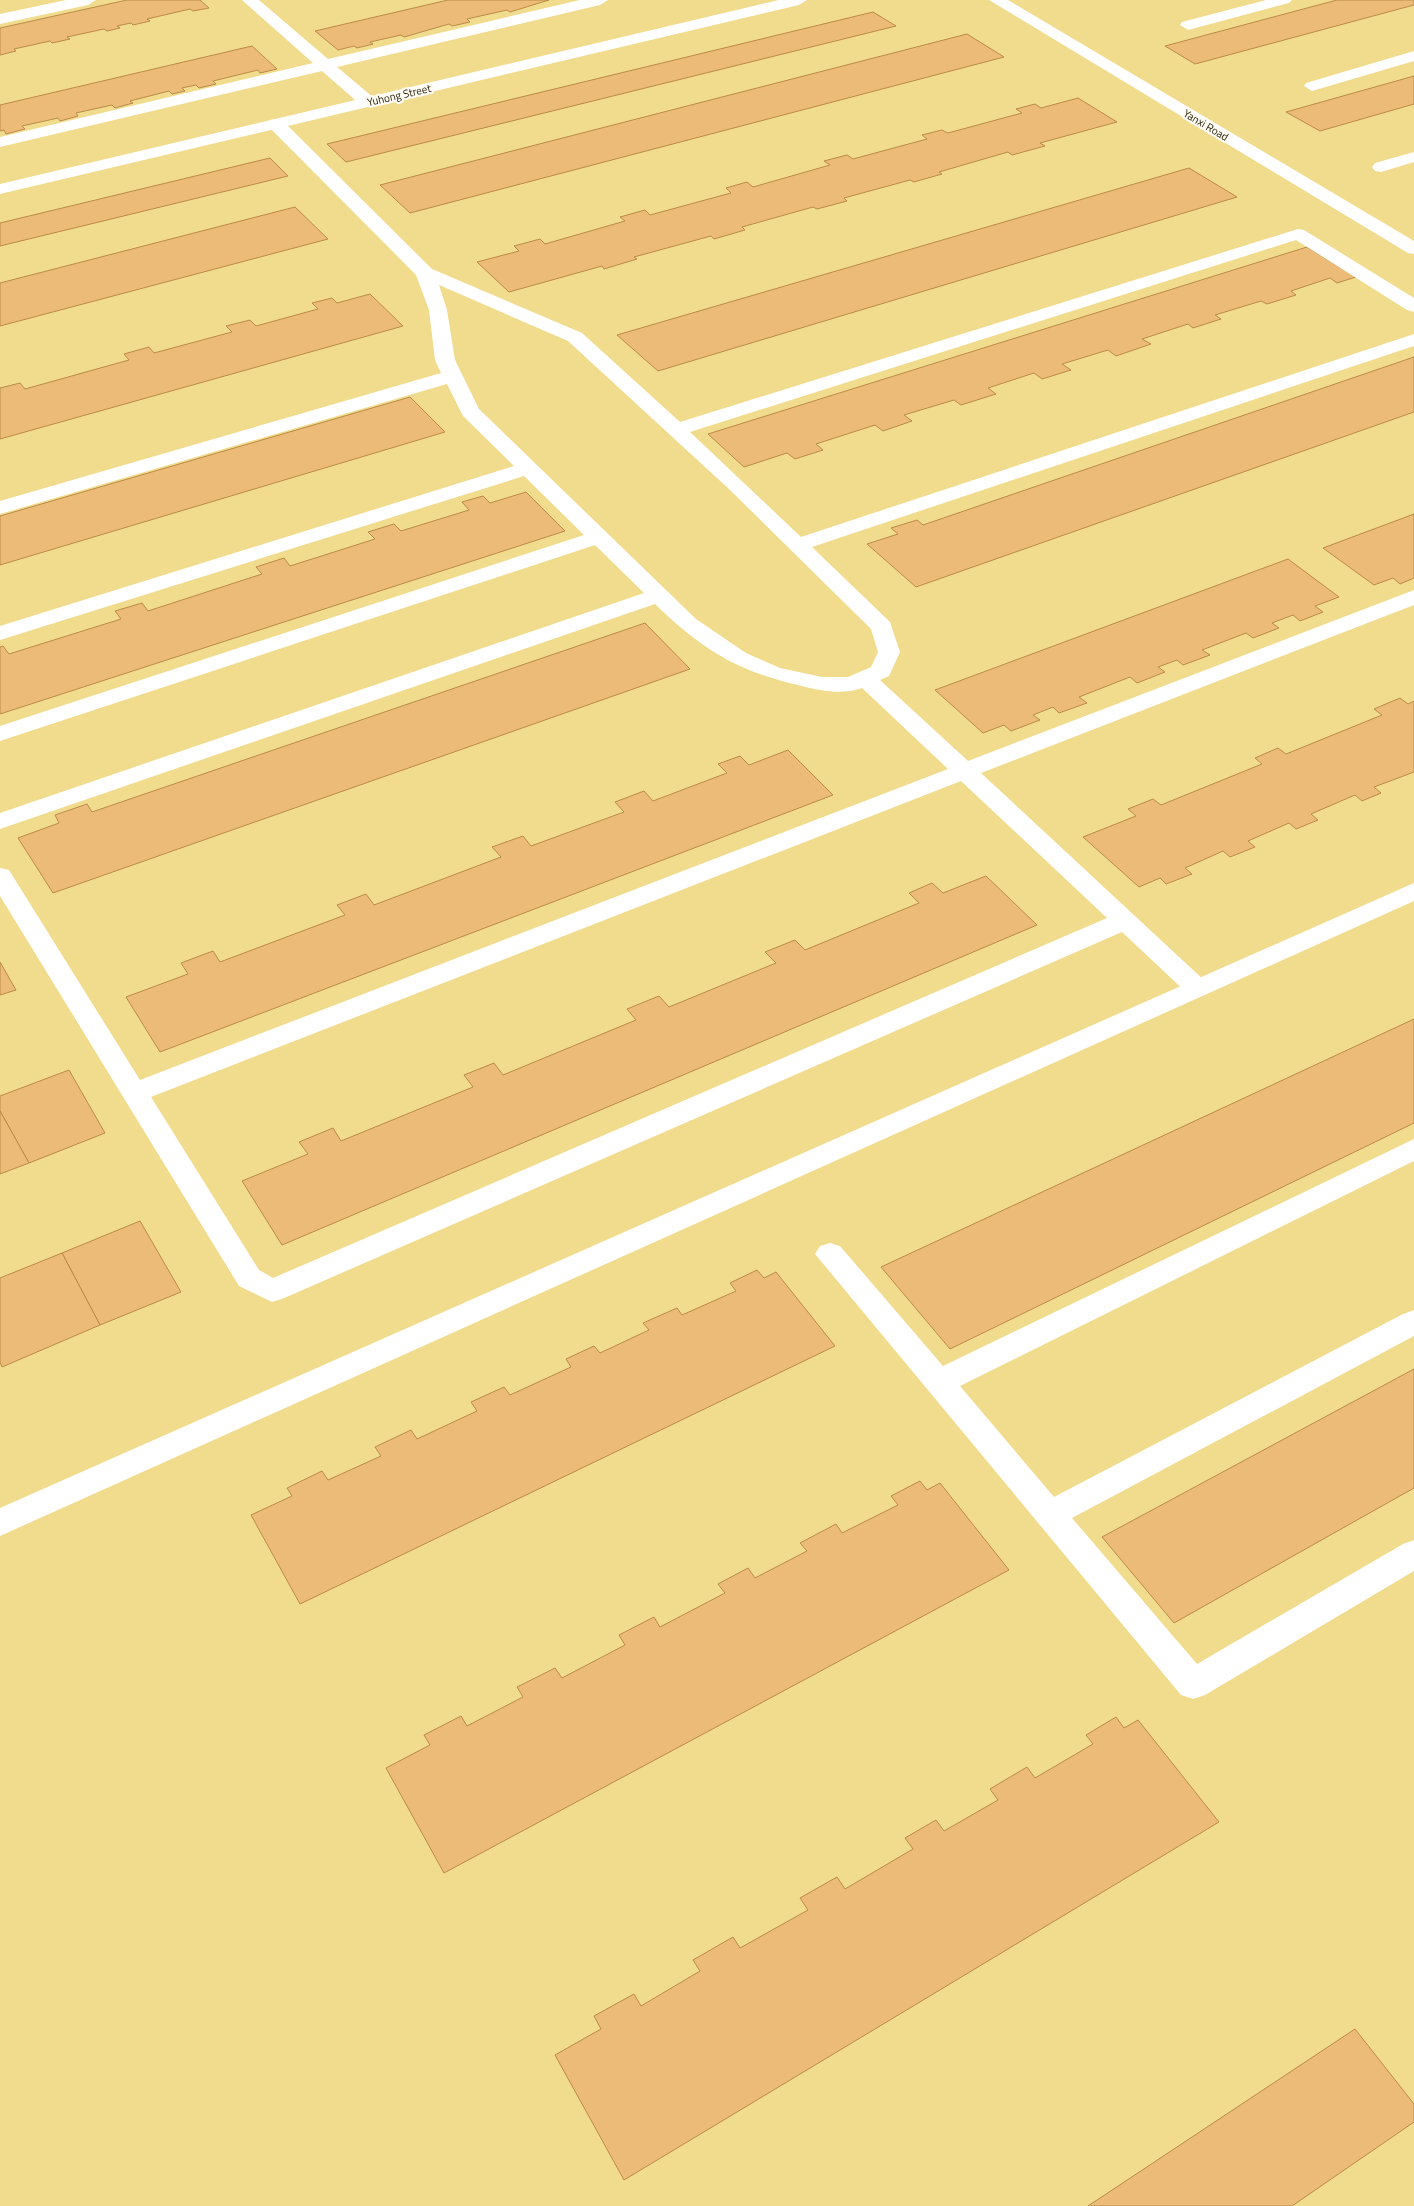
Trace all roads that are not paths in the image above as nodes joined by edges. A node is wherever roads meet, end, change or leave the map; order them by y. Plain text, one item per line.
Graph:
1 (88, 0) edge
2 (250, 0) edge
3 (600, 0) edge
4 (799, 0) edge
5 (997, 0) edge
6 (1284, 0) edge
7 (0, 19) edge
8 (1188, 25) dead end
9 (1414, 56) edge
10 (325, 65) junction
11 (1312, 86) dead end
12 (368, 102) junction
13 (276, 124) junction
14 (0, 142) edge
15 (1414, 157) edge
16 (1380, 167) dead end
17 (0, 189) edge
18 (1414, 249) edge
19 (425, 273) junction
20 (1414, 306) edge
21 (1414, 340) edge
22 (452, 376) junction
23 (676, 430) junction
24 (528, 468) junction
25 (0, 508) edge
26 (598, 537) junction
27 (797, 545) junction
28 (659, 595) junction
29 (1414, 597) edge
30 (0, 634) edge
31 (864, 678) junction
32 (0, 734) edge
33 (964, 771) junction
34 (0, 821) edge
35 (0, 876) edge
36 (1414, 891) edge
37 (1124, 920) junction
38 (1197, 988) junction
39 (134, 1093) junction
40 (1414, 1149) edge
41 (830, 1254) dead end
42 (1414, 1322) edge
43 (939, 1382) junction
44 (1050, 1514) junction
45 (0, 1523) edge
46 (1414, 1554) edge

1 - 7 street
2 - 10 street
3 - 10 street
4 - 12 street, Yuhong Street
5 - 18 street, Yanxi Road
6 - 8 street
9 - 11 street
10 - 12 street
10 - 14 street
12 - 13 street, Yuhong Street
13 - 17 street, Yuhong Street
13 - 19 street
15 - 16 street
19 - 22 street
19 - 23 street
20 - 23 street
21 - 27 street
22 - 24 street
22 - 25 street
23 - 27 street
24 - 26 street
24 - 30 street
26 - 28 street
26 - 32 street
27 - 31 street
28 - 31 street
28 - 34 street
29 - 33 street
31 - 33 street
33 - 37 street
33 - 39 street
35 - 39 street
36 - 38 street
37 - 38 street
37 - 39 street
38 - 45 street
40 - 43 street
41 - 43 street
42 - 44 street
43 - 44 street
44 - 46 street

